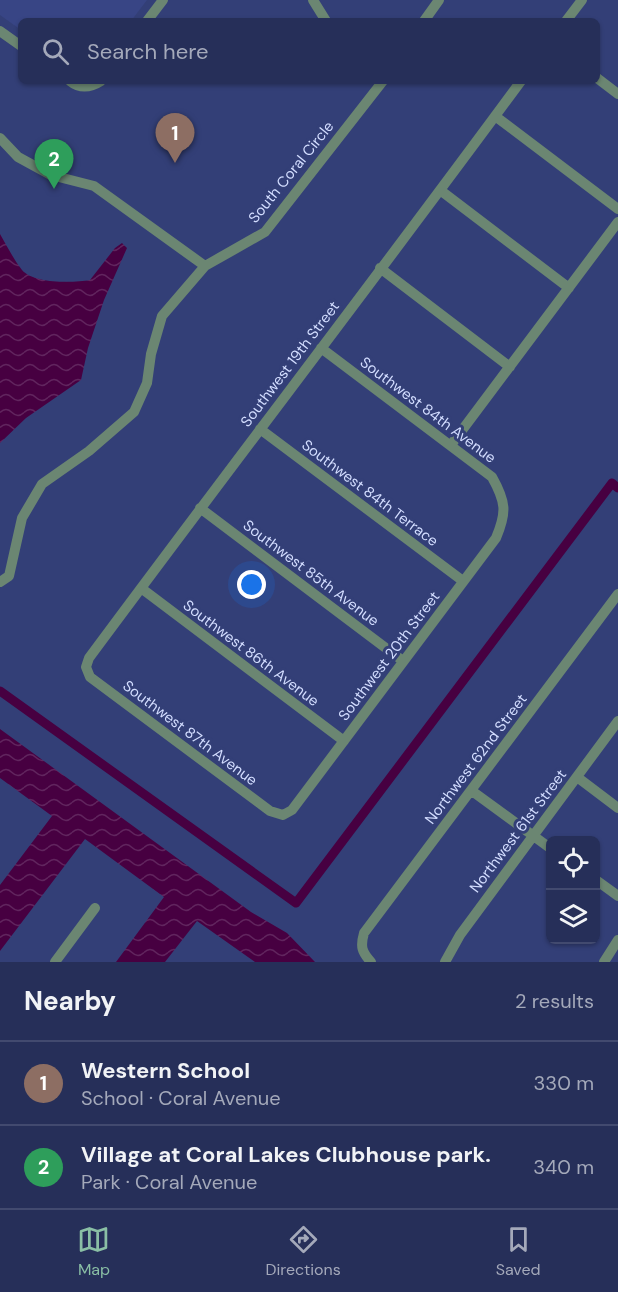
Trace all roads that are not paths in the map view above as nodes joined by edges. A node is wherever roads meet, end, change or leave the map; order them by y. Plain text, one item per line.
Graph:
1 (163, 0) edge
2 (313, 0) edge
3 (439, 0) edge
4 (582, 0) edge
5 (149, 18) edge
6 (324, 18) edge
7 (426, 18) edge
8 (568, 18) edge
9 (0, 31) edge
10 (18, 44) edge
11 (600, 80) edge
12 (74, 84) edge
13 (94, 84) edge
14 (381, 84) edge
15 (519, 84) edge
16 (618, 93) edge
17 (495, 116) junction
18 (0, 138) edge
19 (440, 190) junction
20 (618, 209) edge
21 (618, 222) edge
22 (205, 266) junction
23 (380, 268) junction
24 (569, 288) junction
25 (321, 348) junction
26 (510, 367) junction
27 (260, 429) junction
28 (451, 446) junction
29 (504, 506) joint
30 (200, 508) junction
31 (463, 581) junction
32 (0, 582) edge
33 (141, 588) junction
34 (618, 594) edge
35 (403, 661) junction
36 (86, 667) joint
37 (618, 721) edge
38 (344, 741) junction
39 (577, 777) junction
40 (472, 791) junction
41 (618, 808) edge
42 (284, 815) joint
43 (533, 836) junction
44 (546, 845) edge
45 (600, 883) edge
46 (618, 896) edge
47 (95, 908) dead end
48 (618, 940) edge
49 (55, 962) edge
50 (371, 962) edge
51 (445, 962) edge
52 (604, 962) edge

1 - 5 street
2 - 6 street
3 - 7 street
4 - 8 street
9 - 10 street
11 - 16 street
12 - 13 street
14 - 22 street, South Coral Circle
15 - 17 street, Southwest 19th Street
17 - 19 street, Southwest 19th Street
17 - 20 street
18 - 22 street
19 - 23 street, Southwest 19th Street
19 - 24 street
21 - 24 street
22 - 32 street, South Coral Circle
23 - 25 street, Southwest 19th Street
23 - 26 street
24 - 26 street
25 - 27 street, Southwest 19th Street
25 - 28 street, Southwest 84th Avenue
26 - 28 street
27 - 30 street, Southwest 19th Street
27 - 31 street, Southwest 84th Terrace
28 - 29 street, Southwest 84th Avenue
29 - 31 street, Southwest 20th Street
30 - 33 street, Southwest 19th Street
30 - 35 street, Southwest 85th Avenue
31 - 35 street, Southwest 20th Street
33 - 36 street, Southwest 19th Street
33 - 38 street, Southwest 86th Avenue
34 - 40 street, Northwest 62nd Street
35 - 38 street, Southwest 20th Street
36 - 42 street, Southwest 87th Avenue
37 - 39 street, Northwest 61st Street
38 - 42 street, Southwest 20th Street
39 - 41 street
39 - 43 street, Northwest 61st Street
40 - 43 street
40 - 50 street, Northwest 62nd Street
43 - 44 street
43 - 51 street, Northwest 61st Street
45 - 46 street
47 - 49 street
48 - 52 street

